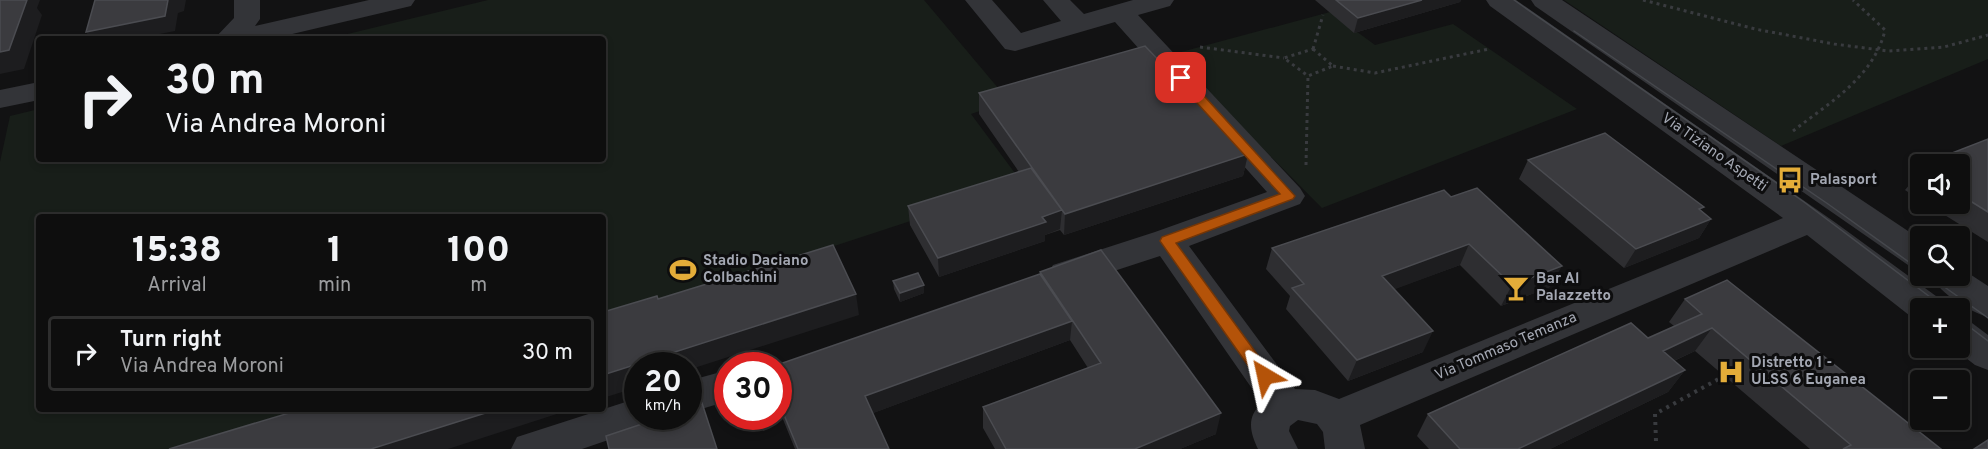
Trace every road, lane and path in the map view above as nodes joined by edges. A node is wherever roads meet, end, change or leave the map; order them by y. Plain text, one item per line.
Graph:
1 (247, 0) edge
2 (402, 0) edge
3 (978, 0) edge
4 (1056, 0) edge
5 (1161, 0) edge
6 (1499, 0) edge
7 (1544, 0) edge
8 (1644, 0) edge
9 (1853, 0) edge
10 (1122, 7) edge
11 (1323, 15) dead end
12 (1078, 24) junction
13 (1988, 35) edge
14 (233, 36) edge
15 (241, 36) edge
16 (1200, 47) dead end
17 (1313, 49) junction
18 (1489, 49) dead end
19 (1881, 50) junction
20 (1284, 58) junction
21 (1333, 66) junction
22 (1308, 76) junction
23 (36, 92) edge
24 (0, 99) edge
25 (1792, 132) dead end
26 (1306, 168) dead end
27 (1809, 221) junction
28 (1167, 241) junction
29 (1910, 249) edge
30 (1034, 284) edge
31 (1962, 286) edge
32 (1912, 298) edge
33 (1988, 304) edge
34 (1970, 341) edge
35 (1988, 355) edge
36 (1724, 376) dead end
37 (1286, 406) junction
38 (624, 419) edge
39 (1340, 434) edge
40 (1656, 441) dead end
41 (1274, 448) edge
42 (531, 449) edge

1 - 14 street
2 - 15 street
3 - 12 street
4 - 12 street
5 - 10 street
6 - 27 street, Via Tiziano Aspetti
7 - 29 street, Via Tiziano Aspetti
8 - 19 path
9 - 19 path
10 - 12 street
10 - 28 street
11 - 17 path
13 - 19 path
16 - 20 path
17 - 20 path
17 - 21 path
18 - 21 path
19 - 25 path
20 - 22 path
21 - 22 path
22 - 26 path
23 - 24 street
27 - 32 street, Via Tiziano Aspetti
27 - 39 street, Via Tommaso Temanza
28 - 30 street
28 - 37 street
31 - 33 street
34 - 35 street
36 - 40 path
37 - 39 street, Via Tommaso Temanza
37 - 41 street
38 - 42 street

